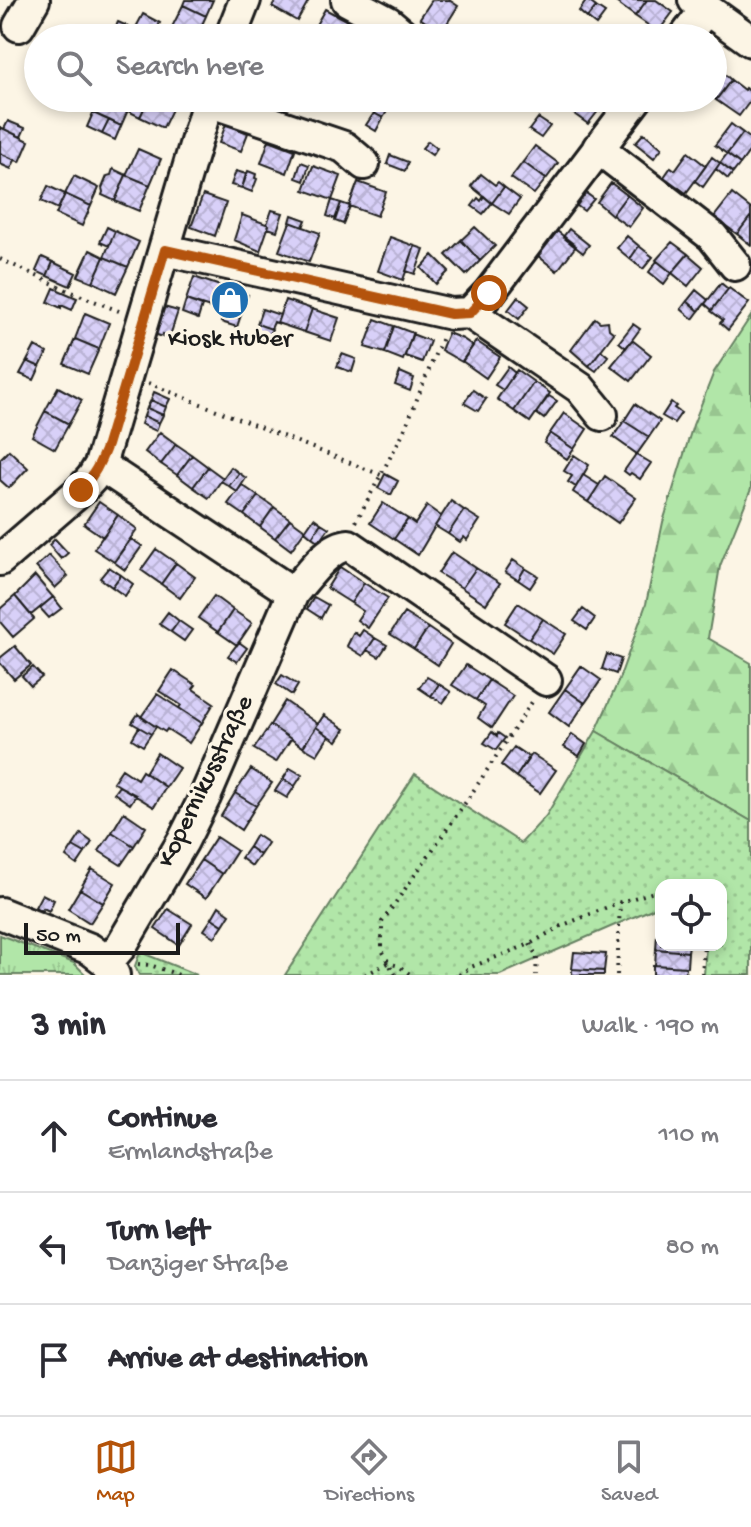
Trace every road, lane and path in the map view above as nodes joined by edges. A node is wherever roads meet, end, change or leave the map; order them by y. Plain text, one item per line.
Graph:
1 (245, 0) edge
2 (347, 0) edge
3 (700, 4) edge
4 (236, 24) edge
5 (390, 24) edge
6 (691, 24) edge
7 (751, 41) edge
8 (205, 112) edge
9 (243, 112) edge
10 (626, 112) edge
11 (598, 148) junction
12 (364, 164) dead end
13 (165, 250) junction
14 (0, 259) edge
15 (735, 265) dead end
16 (461, 314) junction
17 (144, 321) junction
18 (128, 375) junction
19 (602, 415) dead end
20 (100, 465) junction
21 (381, 475) junction
22 (349, 545) junction
23 (0, 560) edge
24 (293, 593) junction
25 (546, 680) joint
26 (655, 892) edge
27 (620, 902) junction
28 (0, 913) edge
29 (530, 944) junction
30 (704, 951) edge
31 (388, 963) junction
32 (118, 967) edge
33 (179, 975) edge
34 (365, 975) edge
35 (395, 975) edge
36 (411, 975) edge
37 (459, 975) edge
38 (536, 975) edge
39 (617, 975) edge
40 (702, 975) edge

1 - 4 street
2 - 5 street
3 - 6 street
3 - 7 street
8 - 13 street
9 - 12 street
10 - 11 street
11 - 15 street
11 - 16 street
13 - 16 street
13 - 17 street
14 - 17 path
16 - 19 street
16 - 21 path
17 - 18 street
18 - 20 street
18 - 21 path
20 - 23 street
20 - 24 street
21 - 22 path
22 - 24 street, Kopernikusstraße
22 - 25 street
24 - 32 street, Kopernikusstraße
25 - 31 path
26 - 27 path
27 - 29 path
27 - 39 path
28 - 32 street
29 - 37 path
29 - 38 path
30 - 40 path
31 - 34 path
31 - 35 path
31 - 36 path
32 - 33 path

